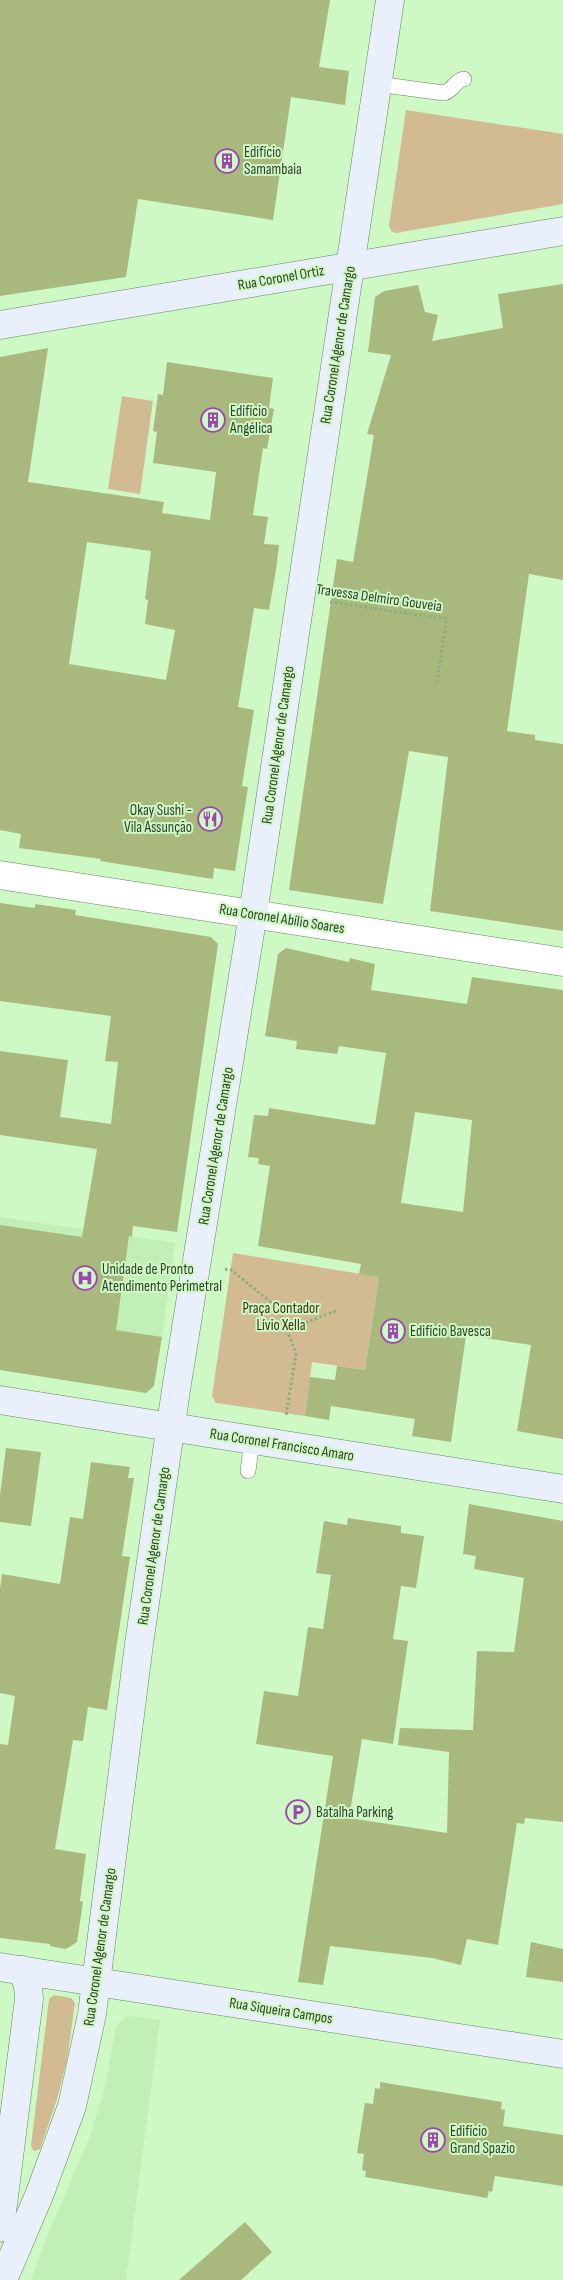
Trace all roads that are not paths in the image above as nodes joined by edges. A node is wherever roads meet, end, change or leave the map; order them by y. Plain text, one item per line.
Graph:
1 (390, 0) edge
2 (464, 79) dead end
3 (378, 84) junction
4 (563, 231) edge
5 (350, 266) junction
6 (0, 325) edge
7 (0, 876) edge
8 (254, 914) junction
9 (563, 962) edge
10 (0, 1400) edge
11 (171, 1427) junction
12 (252, 1440) junction
13 (248, 1470) dead end
14 (563, 1489) edge
15 (11, 1968) edge
16 (96, 1982) junction
17 (563, 2054) edge
18 (0, 2228) edge
19 (3, 2280) edge

1 - 3 street, Rua Coronel Agenor de Camargo
2 - 3 lane
3 - 5 street, Rua Coronel Agenor de Camargo
4 - 5 street, Rua Coronel Ortiz
5 - 6 street, Rua Coronel Ortiz
5 - 8 street, Rua Coronel Agenor de Camargo
7 - 8 street, Rua Coronel Abílio Soares
8 - 9 street, Rua Coronel Abílio Soares
8 - 11 street, Rua Coronel Agenor de Camargo
10 - 11 street, Rua Coronel Francisco Amaro
11 - 12 street, Rua Coronel Francisco Amaro
11 - 16 street, Rua Coronel Agenor de Camargo
12 - 13 lane
12 - 14 street, Rua Coronel Francisco Amaro
15 - 16 street, Rua Siqueira Campos
15 - 18 street
16 - 17 street, Rua Siqueira Campos
16 - 19 street, Rua Coronel Agenor de Camargo

